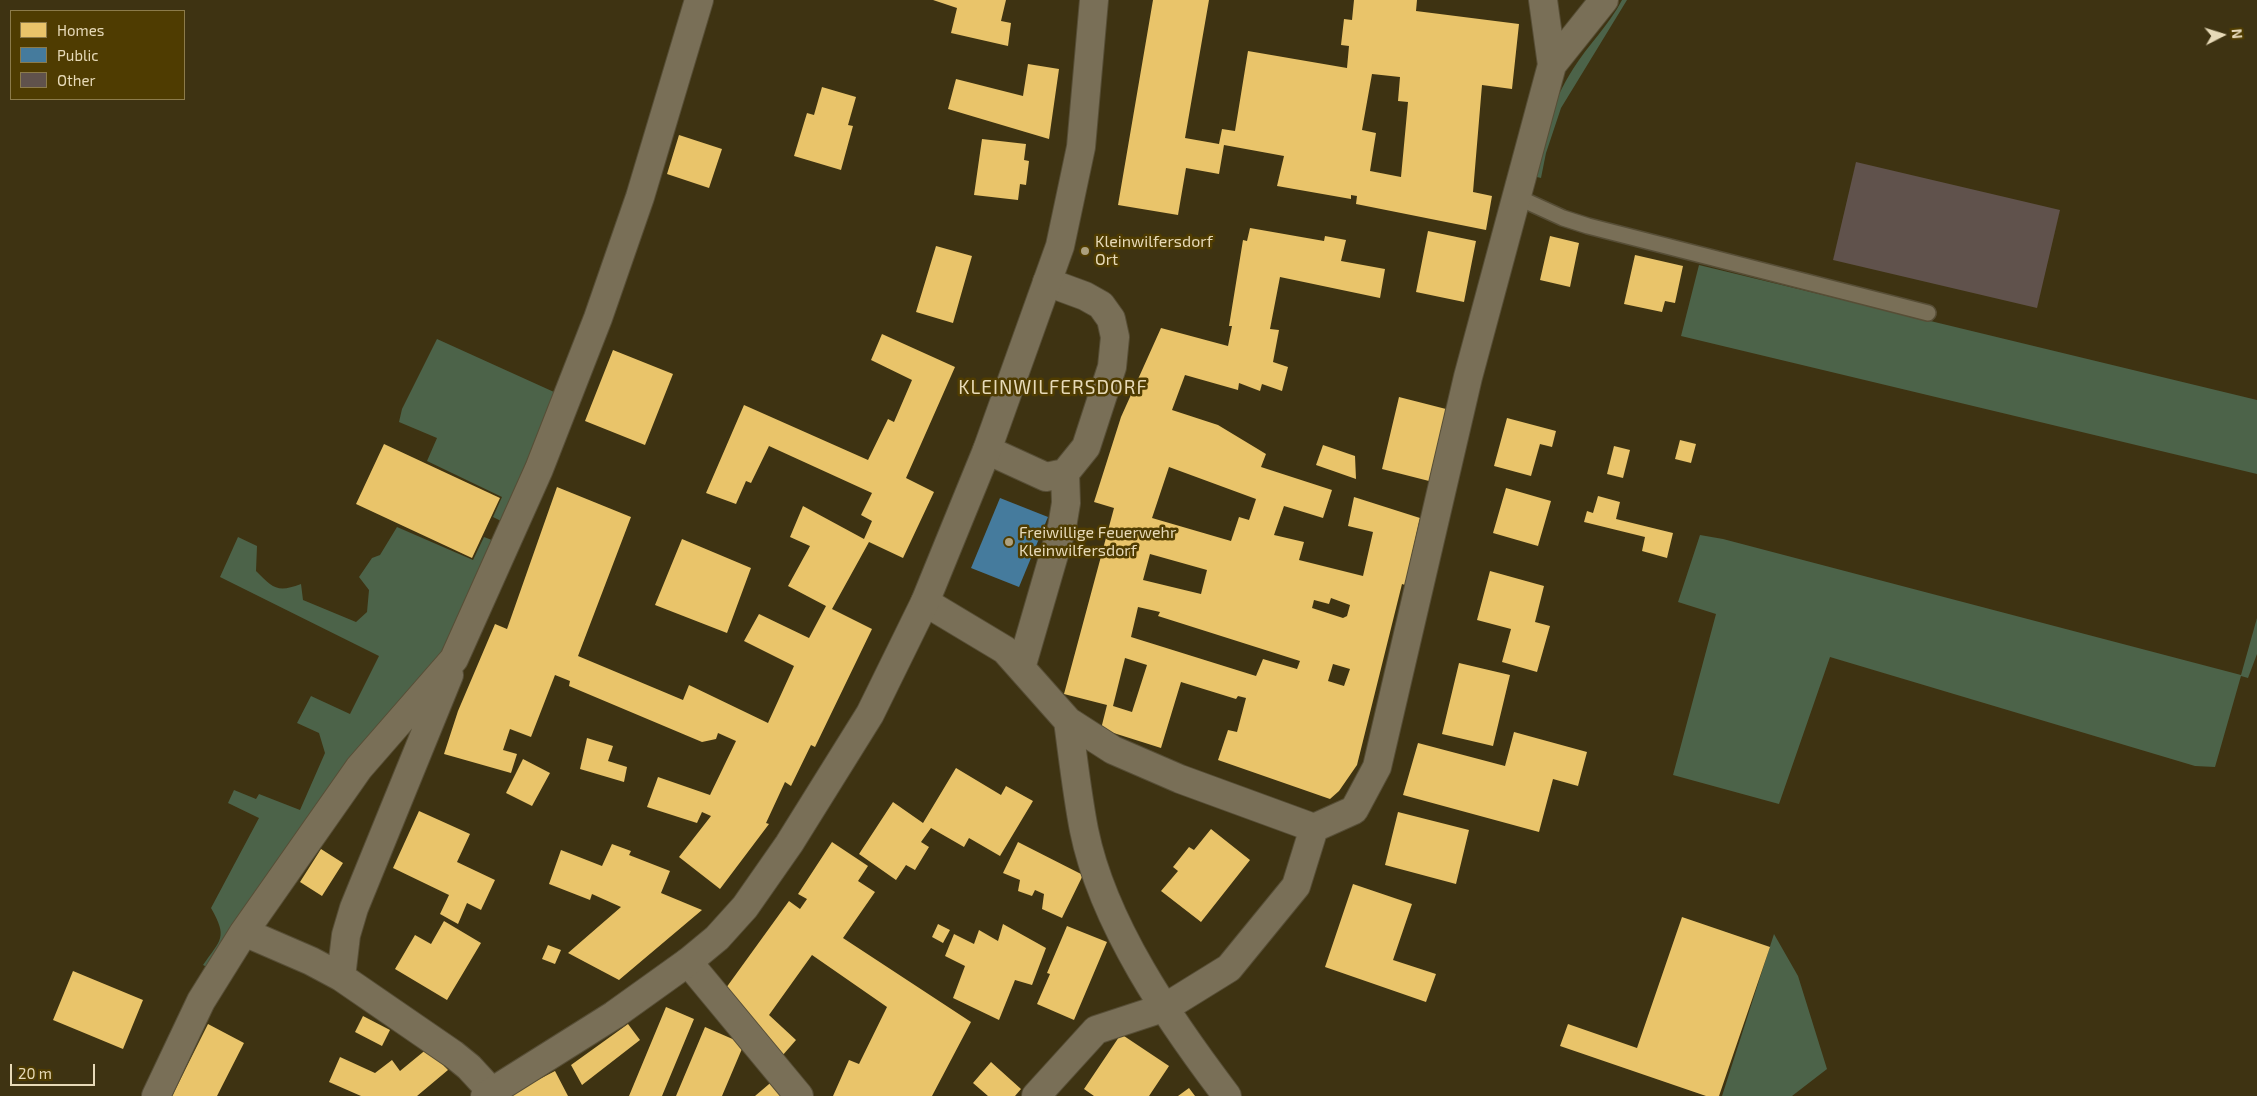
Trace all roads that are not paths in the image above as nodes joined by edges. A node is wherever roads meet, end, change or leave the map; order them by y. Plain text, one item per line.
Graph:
1 (699, 0) edge
2 (1094, 0) edge
3 (1543, 0) edge
4 (1604, 0) edge
5 (1552, 65) junction
6 (1517, 197) junction
7 (1047, 282) junction
8 (1928, 313) dead end
9 (986, 450) junction
10 (1065, 474) junction
11 (925, 602) junction
12 (454, 660) junction
13 (1021, 668) junction
14 (1068, 721) junction
15 (1314, 828) junction
16 (244, 932) junction
17 (688, 962) junction
18 (341, 977) junction
19 (1166, 1007) junction
20 (488, 1094) edge
21 (156, 1096) edge
22 (799, 1096) edge
23 (1036, 1096) edge
24 (1227, 1096) edge

1 - 12 street
2 - 7 street
3 - 5 street
4 - 5 street
5 - 6 street
6 - 8 lane
6 - 15 street
7 - 9 street
7 - 10 street
9 - 10 street
9 - 11 street
10 - 13 street
11 - 13 street
11 - 17 street
12 - 16 street
12 - 18 street
13 - 14 street
14 - 15 street
14 - 19 street
15 - 19 street
16 - 18 street
16 - 21 street
17 - 20 street
17 - 22 street
18 - 20 street
19 - 23 street
19 - 24 street

